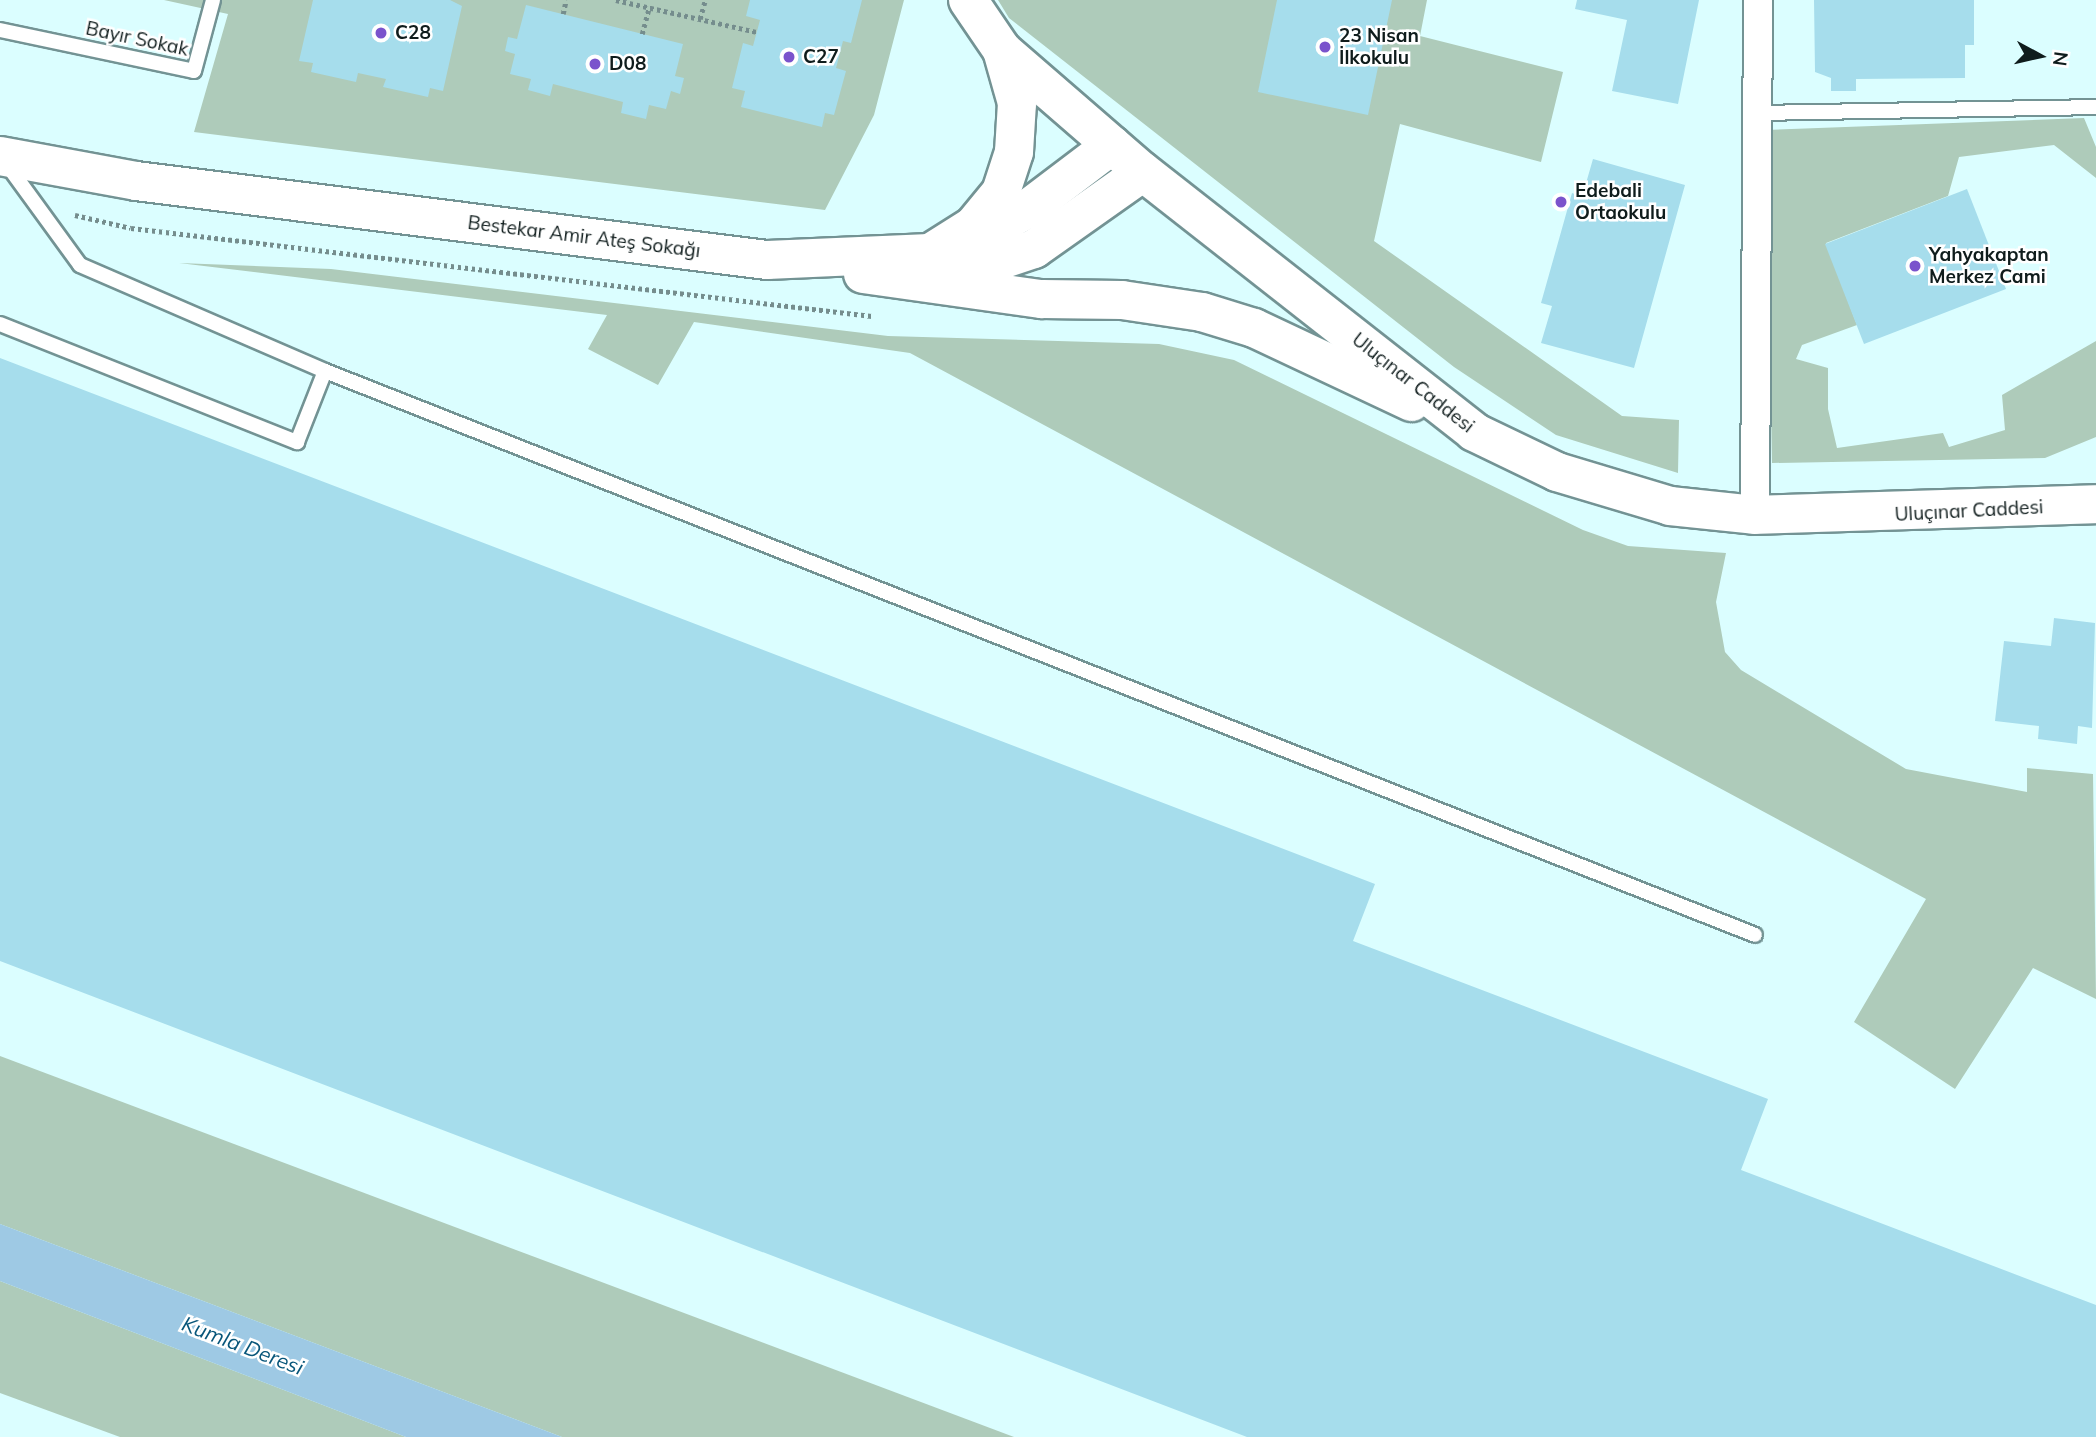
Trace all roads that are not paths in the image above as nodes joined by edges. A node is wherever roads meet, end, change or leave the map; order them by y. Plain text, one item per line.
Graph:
1 (213, 0) edge
2 (968, 0) edge
3 (1758, 0) edge
4 (0, 30) edge
5 (1002, 50) junction
6 (2096, 107) edge
7 (1758, 113) junction
8 (1112, 145) junction
9 (0, 156) edge
10 (1143, 172) junction
11 (930, 253) junction
12 (767, 260) junction
13 (852, 273) junction
14 (0, 324) edge
15 (326, 371) junction
16 (1474, 432) junction
17 (2090, 500) edge
18 (1755, 515) junction
19 (1755, 935) dead end

1 - 4 lane, Bayır Sokak
2 - 5 main road, Uluçınar Caddesi
3 - 7 street
5 - 8 main road, Uluçınar Caddesi
5 - 11 main road, Bestekar Amir Ateş Sokağı
6 - 7 lane
7 - 18 street
8 - 10 main road, Uluçınar Caddesi
8 - 11 main road
9 - 12 main road, Bestekar Amir Ateş Sokağı
9 - 15 lane
10 - 13 main road
10 - 16 main road, Uluçınar Caddesi
11 - 12 main road, Bestekar Amir Ateş Sokağı
12 - 13 main road
13 - 16 main road
14 - 15 lane
15 - 19 lane
16 - 18 main road, Uluçınar Caddesi
17 - 18 main road, Uluçınar Caddesi

